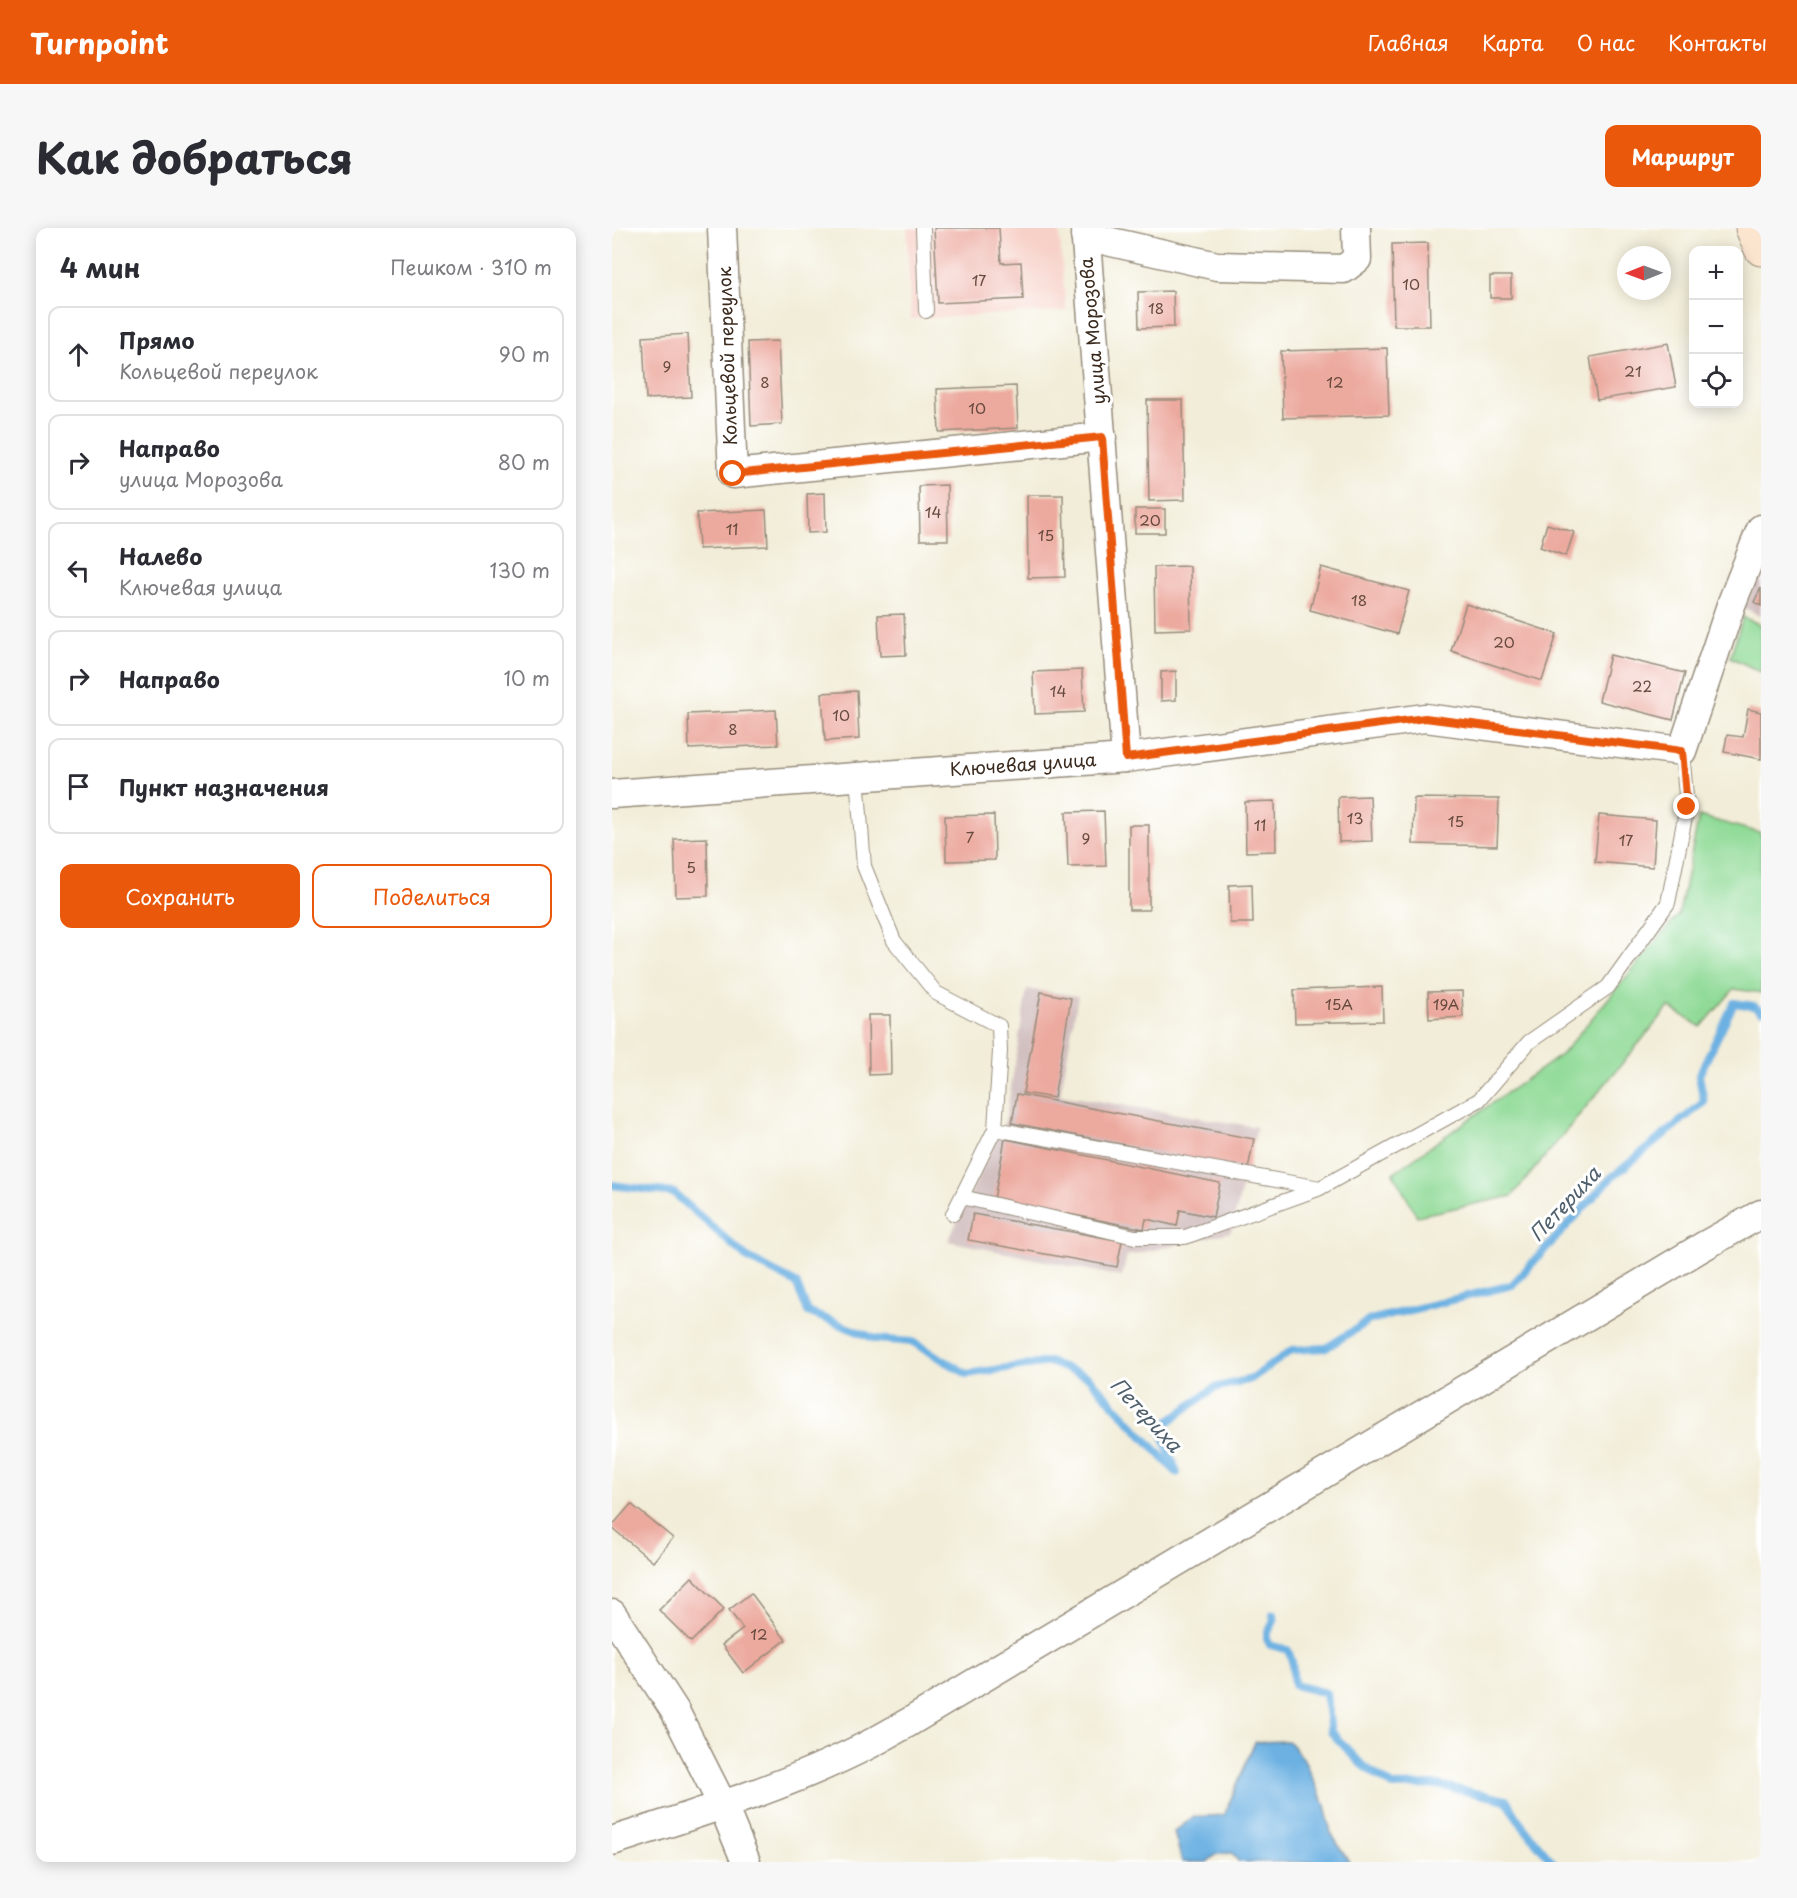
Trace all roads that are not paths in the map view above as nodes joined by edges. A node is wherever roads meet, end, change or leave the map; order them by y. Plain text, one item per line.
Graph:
1 (722, 228) edge
2 (923, 228) edge
3 (1356, 228) edge
4 (1752, 228) edge
5 (1085, 232) edge
6 (1761, 249) edge
7 (926, 311) dead end
8 (1102, 437) junction
9 (1758, 546) edge
10 (1682, 751) junction
11 (1126, 758) junction
12 (857, 776) junction
13 (612, 794) edge
14 (995, 1129) junction
15 (1320, 1188) junction
16 (962, 1197) junction
17 (953, 1214) dead end
18 (1761, 1214) edge
19 (612, 1614) edge
20 (723, 1806) junction
21 (612, 1841) edge
22 (746, 1862) edge

1 - 8 street, Кольцевой переулок
2 - 7 lane
3 - 5 street
4 - 6 street
5 - 8 street, улица Морозова
8 - 11 street, улица Морозова
9 - 10 street
10 - 11 street, Ключевая улица
10 - 15 lane
11 - 12 street, Ключевая улица
12 - 13 street, Ключевая улица
12 - 14 lane
14 - 15 lane
14 - 16 lane
15 - 16 lane
16 - 17 lane
18 - 20 street
19 - 20 street
20 - 21 street
20 - 22 street

